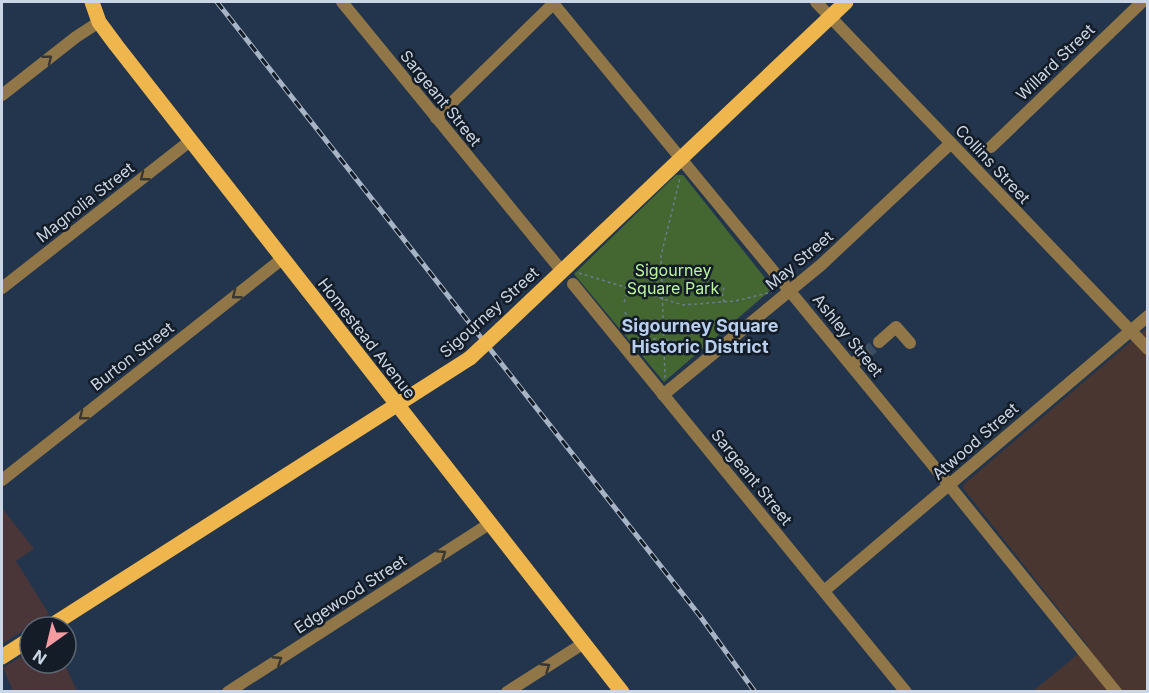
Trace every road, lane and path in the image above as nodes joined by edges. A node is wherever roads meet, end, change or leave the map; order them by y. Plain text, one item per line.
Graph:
1 (92, 2) edge
2 (342, 2) edge
3 (553, 2) edge
4 (816, 2) edge
5 (846, 2) edge
6 (1142, 2) edge
7 (830, 17) junction
8 (99, 22) junction
9 (2, 95) edge
10 (436, 118) junction
11 (190, 141) junction
12 (951, 143) junction
13 (991, 147) dead end
14 (681, 166) junction
15 (282, 259) junction
16 (569, 275) junction
17 (632, 279) dead end
18 (725, 286) dead end
19 (2, 288) edge
20 (628, 289) junction
21 (789, 290) junction
22 (775, 291) dead end
23 (661, 300) junction
24 (624, 302) dead end
25 (724, 302) junction
26 (625, 312) dead end
27 (1148, 316) edge
28 (1131, 330) junction
29 (663, 340) junction
30 (879, 342) tunnel mouth
31 (678, 343) dead end
32 (910, 343) dead end
33 (1148, 349) edge
34 (864, 355) tunnel mouth
35 (851, 365) junction
36 (665, 382) dead end
37 (663, 395) junction
38 (398, 405) junction
39 (2, 480) edge
40 (949, 484) junction
41 (489, 524) junction
42 (824, 591) junction
43 (68, 615) edge
44 (584, 643) junction
45 (18, 647) edge
46 (2, 657) edge
47 (228, 692) edge
48 (507, 692) edge
49 (622, 692) edge
50 (906, 692) edge
51 (1116, 692) edge

1 - 8 main road, Homestead Avenue
2 - 10 street, Sargeant Street
3 - 10 street
3 - 14 street, Ashley Street
4 - 7 street, Collins Street
5 - 7 main road, Sigourney Street
6 - 13 street, Willard Street
7 - 12 street, Collins Street
7 - 14 main road, Sigourney Street
9 -> 8 street
8 - 11 main road, Homestead Avenue
10 - 16 street, Sargeant Street
11 - 15 main road, Homestead Avenue
11 -> 19 street, Magnolia Street
12 - 21 street, May Street
12 - 28 street, Collins Street
14 - 16 main road, Sigourney Street
14 - 21 street, Ashley Street
14 - 23 path
15 - 38 main road, Homestead Avenue
15 -> 39 street, Burton Street
16 - 20 path
16 - 37 street, Sargeant Street
16 - 38 main road, Sigourney Street, bridge
17 - 20 path
18 - 25 path
20 - 23 path
20 - 24 path
21 - 35 street, Ashley Street
21 - 37 street, May Street
22 - 25 path
23 - 25 path
23 - 29 path
26 - 29 path
27 - 28 street, Atwood Street
28 - 33 street, Collins Street
28 - 40 street, Atwood Street
29 - 31 path
29 - 36 path
30 - 32 street
34 - 35 street
35 - 40 street, Ashley Street
37 - 42 street, Sargeant Street
38 - 41 main road, Homestead Avenue
38 - 43 main road, Sigourney Street
40 - 42 street, Atwood Street
40 - 51 street, Ashley Street
41 - 44 main road, Homestead Avenue
47 -> 41 street, Edgewood Street
42 - 50 street, Sargeant Street
48 -> 44 street
44 - 49 main road, Homestead Avenue
45 - 46 main road

